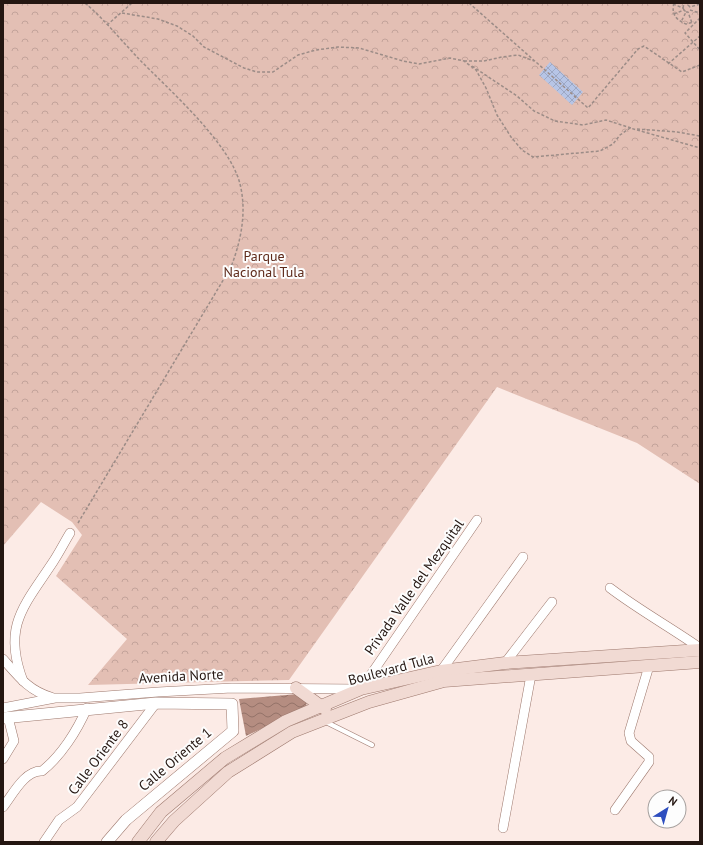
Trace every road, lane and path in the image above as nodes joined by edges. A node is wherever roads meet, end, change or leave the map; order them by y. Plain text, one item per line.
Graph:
1 (85, 3) edge
2 (132, 3) edge
3 (469, 3) edge
4 (700, 3) edge
5 (673, 4) edge
6 (684, 4) edge
7 (688, 4) edge
8 (690, 7) junction
9 (686, 10) junction
10 (122, 13) junction
11 (700, 13) edge
12 (674, 14) junction
13 (700, 18) edge
14 (696, 21) junction
15 (681, 22) junction
16 (692, 23) junction
17 (107, 25) junction
18 (700, 36) edge
19 (693, 42) junction
20 (700, 50) edge
21 (464, 61) junction
22 (535, 62) junction
23 (668, 64) junction
24 (700, 65) edge
25 (633, 129) junction
26 (700, 136) edge
27 (700, 148) edge
28 (477, 520) dead end
29 (78, 522) dead end
30 (70, 533) dead end
31 (523, 557) dead end
32 (610, 588) dead end
33 (552, 602) dead end
34 (700, 649) edge
35 (3, 659) edge
36 (700, 662) edge
37 (505, 663) junction
38 (649, 666) junction
39 (441, 671) junction
40 (531, 675) junction
41 (23, 681) junction
42 (232, 688) junction
43 (296, 688) junction
44 (361, 689) junction
45 (55, 698) junction
46 (156, 703) junction
47 (232, 704) junction
48 (321, 706) junction
49 (87, 708) junction
50 (5, 714) edge
51 (334, 715) junction
52 (322, 720) junction
53 (372, 745) dead end
54 (3, 758) edge
55 (3, 807) edge
56 (616, 810) dead end
57 (503, 828) dead end
58 (44, 842) edge
59 (107, 842) edge
60 (138, 842) edge
61 (156, 842) edge

1 - 17 path
2 - 10 path
3 - 22 path
4 - 8 path
5 - 9 path
5 - 12 path
6 - 7 path
6 - 9 path
7 - 8 path
8 - 9 path
9 - 11 path
9 - 12 path
9 - 15 path
9 - 16 path
10 - 17 path
10 - 21 path
12 - 15 path
13 - 14 path
14 - 16 path
14 - 19 path
15 - 16 path
17 - 29 path
18 - 19 path
19 - 20 path
19 - 23 path
21 - 22 path
21 - 25 path
21 - 25 path
22 - 23 path
23 - 24 path
25 - 26 path
25 - 27 path
28 - 44 street, Privada Valle del Mezquital
30 - 41 street
31 - 39 street
32 - 34 street
33 - 37 street
34 - 37 main road, Boulevard Tula
35 - 41 street
36 - 38 main road, Boulevard Tula
37 - 39 main road, Boulevard Tula
38 - 40 main road, Boulevard Tula
38 - 56 street
39 - 44 main road, Boulevard Tula
40 - 51 main road, Boulevard Tula
40 - 57 street
41 - 45 street
42 - 43 street, Avenida Norte
42 - 45 street, Avenida Norte
42 - 47 street, Calle Oriente 1
43 - 44 street, Avenida Norte
43 - 48 main road
44 - 48 main road, Boulevard Tula
45 - 50 street, Avenida Norte
46 - 47 street, Avenida Norte
46 - 49 street, Avenida Norte
46 - 58 street, Calle Oriente 8
47 - 59 street, Calle Oriente 1
48 - 51 main road
48 - 60 main road, Boulevard Tula
49 - 50 street, Avenida Norte
49 - 55 street
50 - 54 street
51 - 52 main road, Boulevard Tula
52 - 53 lane
52 - 61 main road, Boulevard Tula

